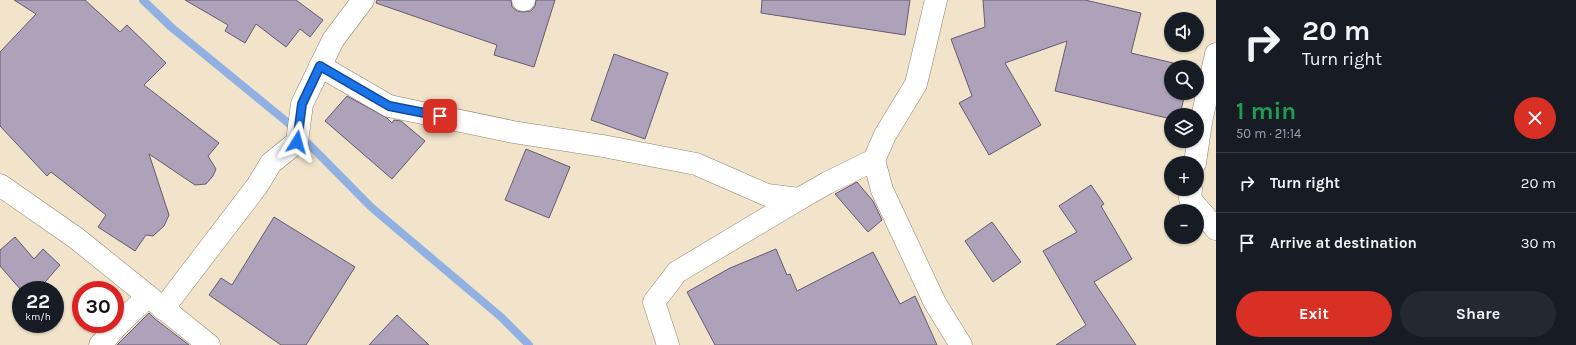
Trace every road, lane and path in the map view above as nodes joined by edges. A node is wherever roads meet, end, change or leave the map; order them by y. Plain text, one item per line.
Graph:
1 (363, 0) edge
2 (936, 0) edge
3 (1216, 54) edge
4 (320, 66) junction
5 (1196, 156) edge
6 (874, 160) junction
7 (0, 185) edge
8 (1190, 196) edge
9 (799, 199) junction
10 (1216, 229) edge
11 (156, 303) junction
12 (100, 345) edge
13 (209, 345) edge
14 (668, 345) edge
15 (961, 345) edge

1 - 4 street
2 - 6 street
3 - 5 street
4 - 9 street
4 - 11 street
6 - 9 street
6 - 15 street
7 - 11 street
8 - 10 street
9 - 14 street
11 - 12 street
11 - 13 street

